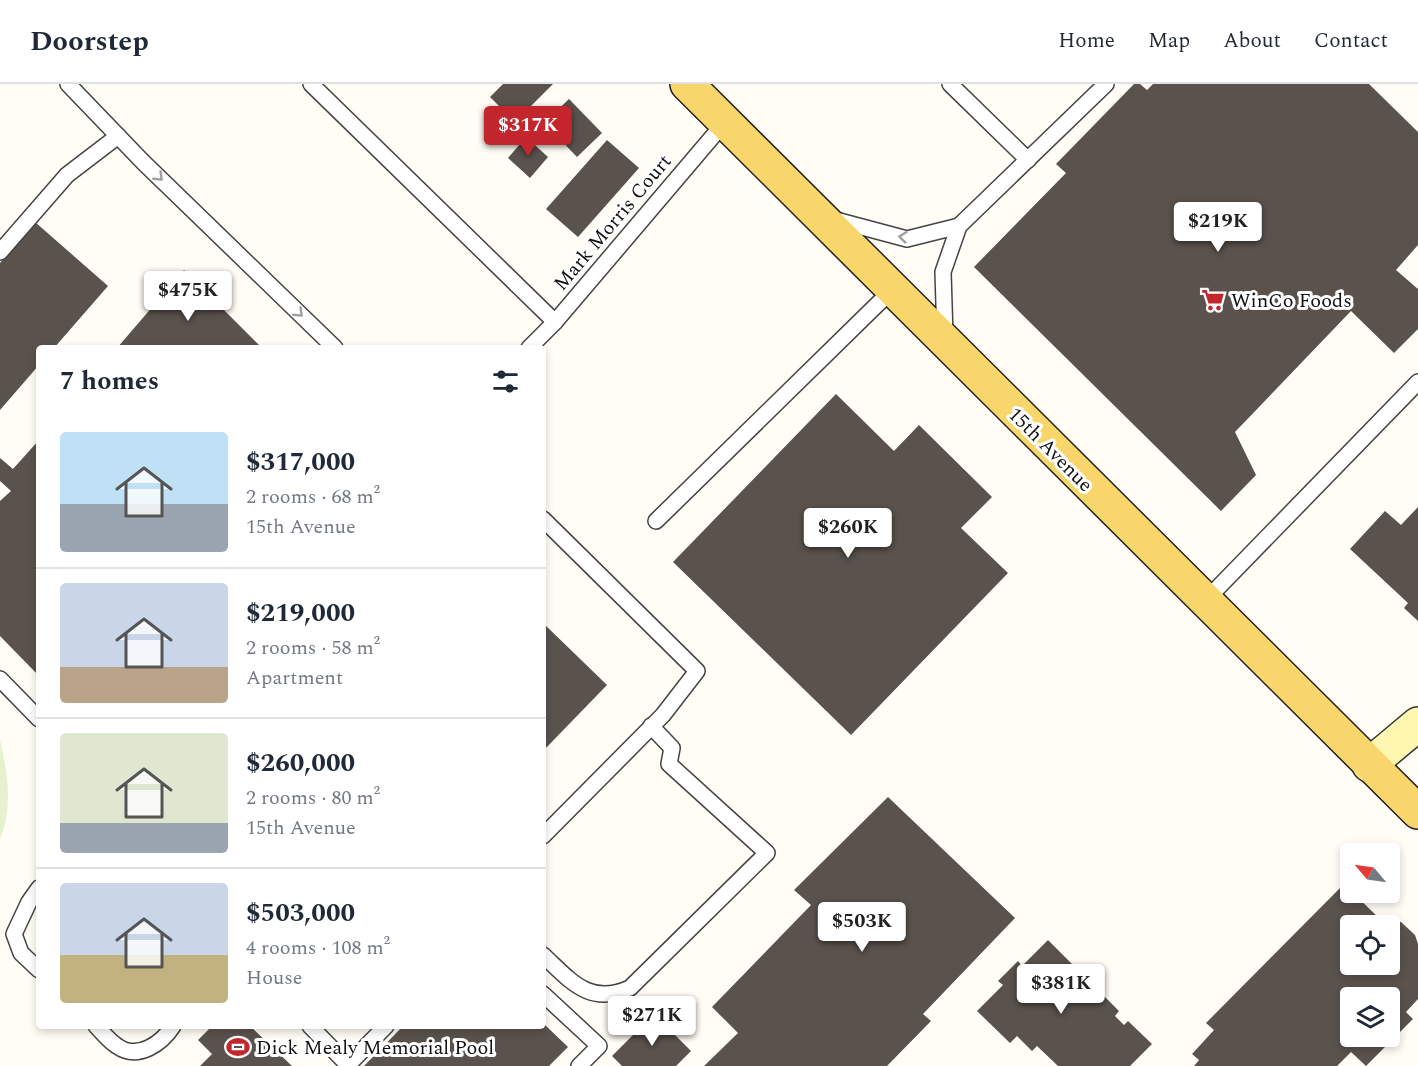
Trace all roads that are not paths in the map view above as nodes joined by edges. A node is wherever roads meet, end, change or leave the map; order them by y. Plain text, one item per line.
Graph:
1 (68, 84) edge
2 (311, 84) edge
3 (687, 84) edge
4 (950, 84) edge
5 (1107, 84) edge
6 (725, 122) junction
7 (118, 136) junction
8 (1028, 160) junction
9 (819, 216) junction
10 (959, 226) junction
11 (0, 252) edge
12 (892, 290) junction
13 (555, 322) junction
14 (945, 343) junction
15 (332, 345) edge
16 (532, 345) edge
17 (1418, 382) edge
18 (656, 521) dead end
19 (546, 522) edge
20 (1204, 601) junction
21 (0, 679) edge
22 (36, 716) edge
23 (1418, 724) edge
24 (651, 726) junction
25 (1369, 765) junction
26 (1418, 812) edge
27 (546, 833) edge
28 (36, 892) edge
29 (546, 958) edge
30 (36, 967) edge
31 (546, 997) edge
32 (99, 1029) edge
33 (171, 1029) edge
34 (313, 1029) edge
35 (383, 1029) edge
36 (349, 1065) edge
37 (579, 1066) edge

1 - 7 lane
2 - 13 lane
3 - 6 main road, 15th Avenue
4 - 8 lane
5 - 8 lane
6 - 9 main road, 15th Avenue
6 - 13 lane, Mark Morris Court
7 - 11 lane
7 -> 15 lane
8 - 10 lane
10 -> 9 lane
9 - 12 main road, 15th Avenue
10 - 14 lane
12 - 14 main road, 15th Avenue
12 - 18 lane
13 - 16 lane, Mark Morris Court
14 - 20 main road, 15th Avenue
17 - 20 lane
19 - 24 lane
20 - 25 main road, 15th Avenue
21 - 22 lane
23 - 25 main road
24 - 27 lane
24 - 29 lane
25 - 26 main road, 15th Avenue
28 - 30 lane
31 - 37 lane
32 - 33 lane
34 - 36 lane
35 - 36 lane

